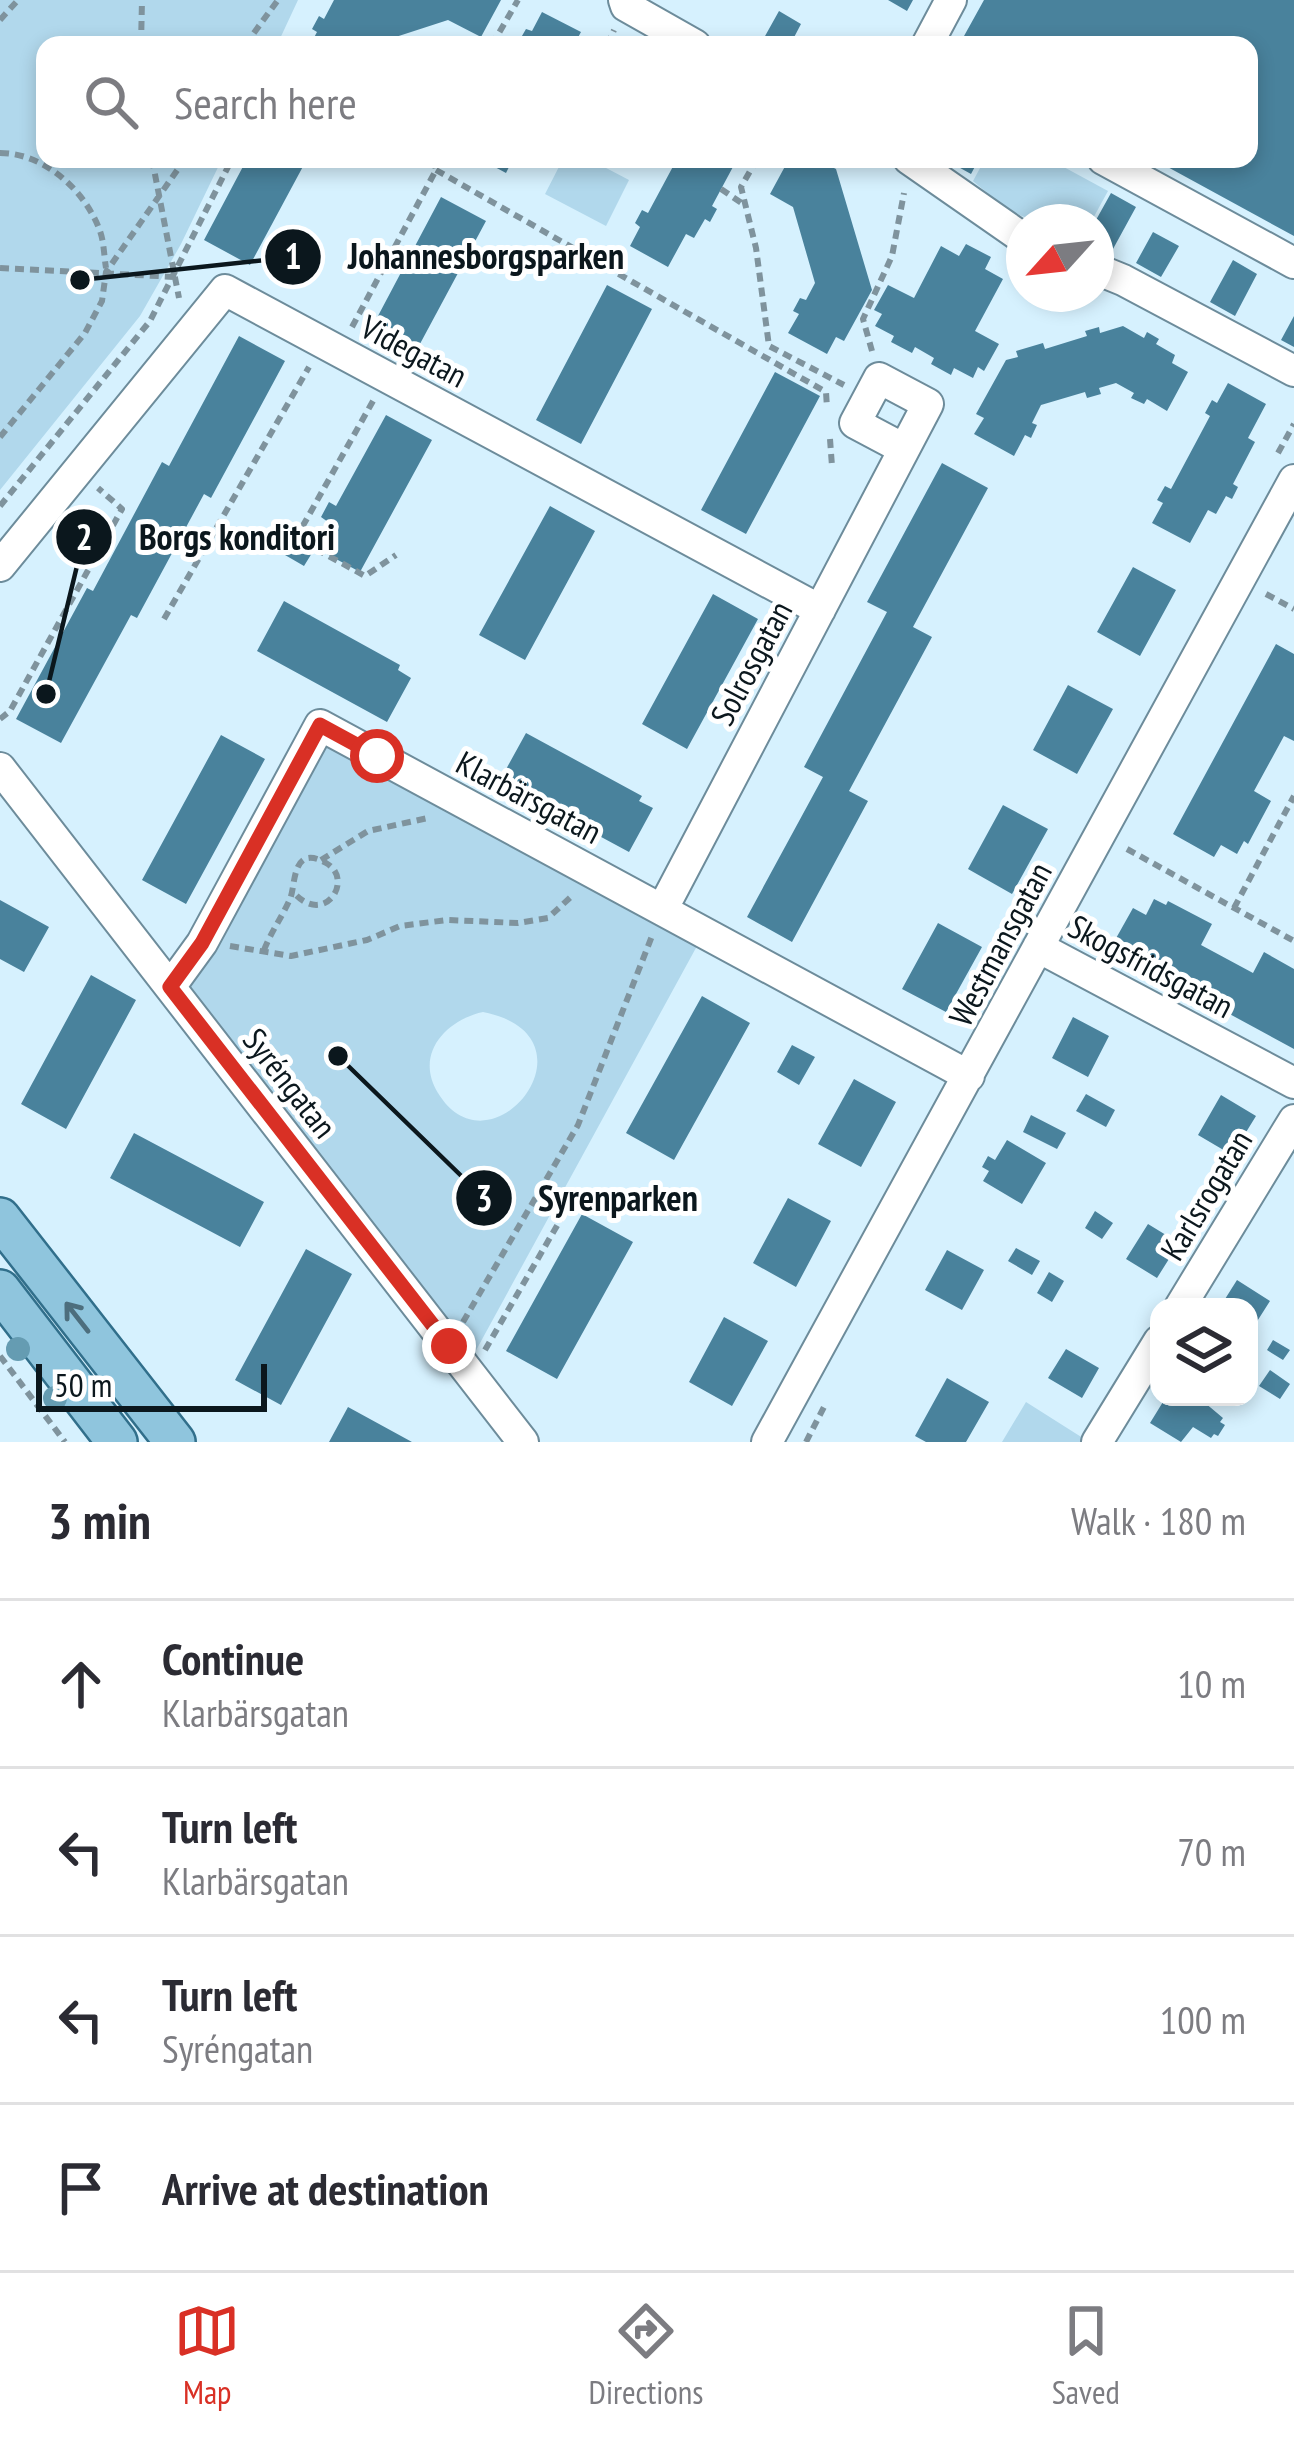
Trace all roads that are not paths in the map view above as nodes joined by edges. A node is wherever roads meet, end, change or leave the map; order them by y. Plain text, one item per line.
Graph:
1 (951, 0) edge
2 (625, 3) edge
3 (680, 36) edge
4 (932, 36) edge
5 (922, 168) edge
6 (1120, 168) edge
7 (1006, 226) edge
8 (1294, 262) edge
9 (1114, 276) edge
10 (1294, 371) edge
11 (904, 449) junction
12 (1294, 480) edge
13 (0, 566) edge
14 (820, 610) junction
15 (0, 768) edge
16 (662, 910) junction
17 (1039, 947) junction
18 (170, 987) junction
19 (970, 1076) junction
20 (1294, 1083) edge
21 (1294, 1120) edge
22 (0, 1218) edge
23 (0, 1290) edge
24 (1185, 1298) edge
25 (1150, 1356) edge
26 (117, 1442) edge
27 (175, 1442) edge
28 (524, 1442) edge
29 (767, 1442) edge
30 (1097, 1442) edge

1 - 4 street
2 - 3 street
5 - 7 street
6 - 8 street
9 - 10 street
11 - 11 street, Solrosgatan
11 - 14 street, Solrosgatan
12 - 17 street, Westmansgatan
13 - 14 street, Videgatan
14 - 16 street, Solrosgatan
15 - 18 street, Syréngatan
16 - 18 street, Klarbärsgatan
16 - 19 street, Klarbärsgatan
17 - 19 street, Westmansgatan
17 - 20 street, Skogsfridsgatan
18 - 28 street, Syréngatan
19 - 29 street, Westmansgatan
21 - 24 street, Karlsrogatan
27 -> 22 main road
23 - 26 main road
25 - 30 street

